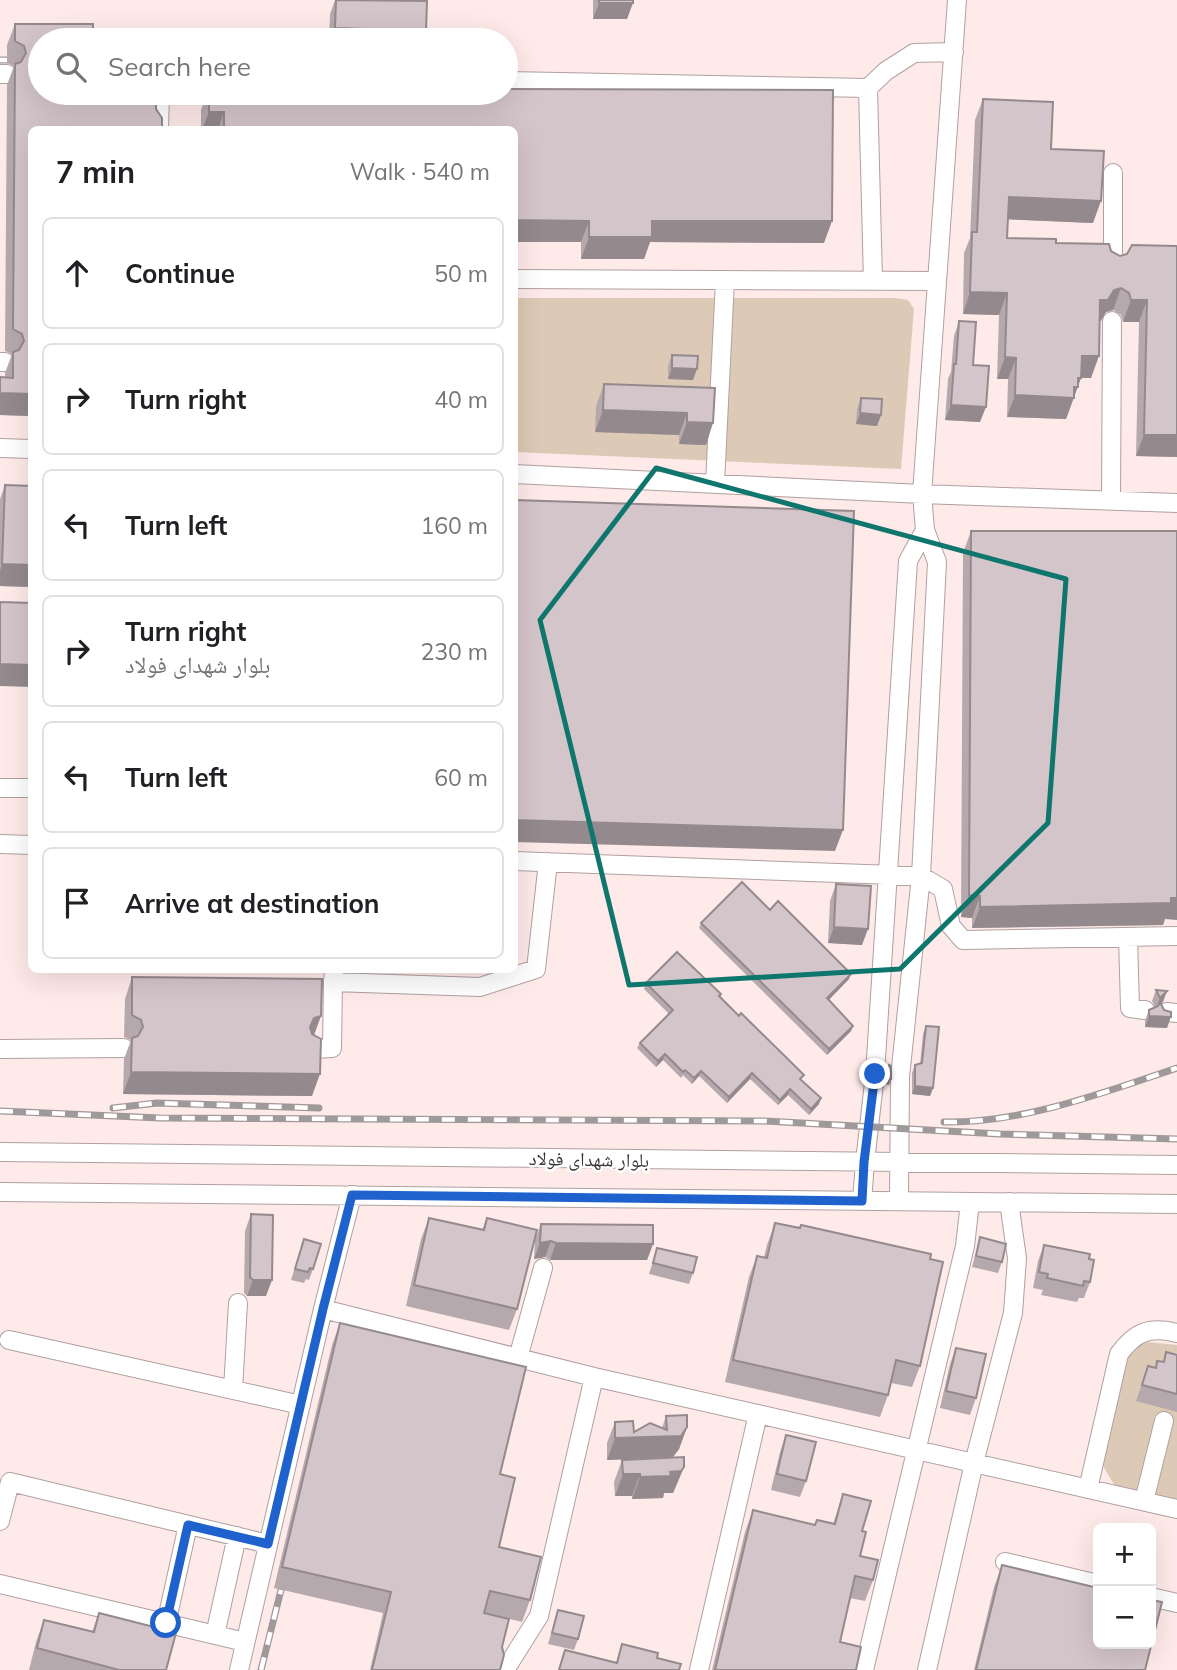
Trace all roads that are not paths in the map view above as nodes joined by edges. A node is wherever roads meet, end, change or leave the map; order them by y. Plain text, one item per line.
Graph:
1 (957, 0) edge
2 (954, 52) junction
3 (518, 81) edge
4 (868, 88) junction
5 (160, 105) edge
6 (159, 126) edge
7 (1113, 173) dead end
8 (1113, 266) edge
9 (518, 279) edge
10 (725, 280) junction
11 (873, 281) junction
12 (937, 281) junction
13 (1112, 321) dead end
14 (0, 448) edge
15 (28, 449) edge
16 (518, 474) edge
17 (715, 484) junction
18 (922, 494) junction
19 (1111, 501) junction
20 (1177, 503) edge
21 (925, 530) junction
22 (0, 788) edge
23 (28, 788) edge
24 (0, 844) edge
25 (28, 845) edge
26 (518, 861) edge
27 (548, 862) junction
28 (888, 874) junction
29 (921, 876) junction
30 (1177, 936) edge
31 (1128, 937) junction
32 (333, 976) edge
33 (1145, 1010) dead end
34 (124, 1048) dead end
35 (0, 1049) edge
36 (313, 1049) edge
37 (0, 1152) edge
38 (864, 1162) junction
39 (900, 1162) junction
40 (1177, 1165) edge
41 (0, 1192) edge
42 (352, 1195) junction
43 (862, 1201) junction
44 (899, 1201) junction
45 (970, 1202) junction
46 (1009, 1202) junction
47 (1177, 1204) edge
48 (543, 1268) dead end
49 (238, 1303) dead end
50 (323, 1309) junction
51 (1177, 1333) edge
52 (9, 1340) dead end
53 (518, 1358) junction
54 (593, 1377) junction
55 (233, 1390) junction
56 (301, 1405) junction
57 (758, 1414) junction
58 (1164, 1421) dead end
59 (916, 1450) junction
60 (974, 1463) junction
61 (1088, 1489) junction
62 (1144, 1501) junction
63 (1177, 1510) edge
64 (0, 1521) edge
65 (188, 1525) junction
66 (237, 1536) junction
67 (268, 1544) junction
68 (1005, 1562) dead end
69 (1093, 1583) edge
70 (0, 1584) edge
71 (1156, 1598) edge
72 (1177, 1603) edge
73 (166, 1623) junction
74 (215, 1635) junction
75 (245, 1642) junction
76 (239, 1670) edge
77 (505, 1670) edge
78 (699, 1670) edge
79 (864, 1670) edge
80 (927, 1670) edge

1 - 2 street
2 - 4 street
2 - 12 street
3 - 4 street
4 - 11 street
5 - 6 street
7 - 8 street
9 - 10 street
10 - 11 street
10 - 17 street
11 - 12 street
12 - 18 street
13 - 19 street
14 - 15 street
16 - 17 street
17 - 18 street
18 - 19 street
18 - 21 street
19 - 20 street
21 - 28 street
21 - 29 street
22 - 23 street
24 - 25 street
26 - 27 street
27 - 28 street
27 - 32 street
28 - 29 street
28 - 38 street
29 - 31 street
29 - 39 street
30 - 31 street
31 - 33 street
32 - 36 street
34 - 35 street
37 - 38 street, بلوار شهدای فولاد
38 - 39 street, بلوار شهدای فولاد
38 - 43 street
39 - 40 street, بلوار شهدای فولاد
39 - 44 street
41 - 42 street, بلوار شهدای فولاد
42 - 43 street, بلوار شهدای فولاد
42 - 50 street
43 - 44 street, بلوار شهدای فولاد
44 - 45 street, بلوار شهدای فولاد
45 - 46 street, بلوار شهدای فولاد
45 - 59 street
46 - 47 street, بلوار شهدای فولاد
46 - 60 street
48 - 53 street
49 - 55 street
50 - 53 street
50 - 56 street
51 - 61 street
52 - 55 street
53 - 54 street
54 - 57 street
54 - 77 street
55 - 56 street
56 - 67 street
57 - 59 street
57 - 78 street
58 - 62 street
59 - 60 street
59 - 79 street
60 - 61 street
60 - 80 street
61 - 62 street
62 - 63 street
64 - 65 street
65 - 66 street
65 - 73 street
66 - 67 street
66 - 74 street
67 - 75 street
68 - 69 street
70 - 73 street
71 - 72 street
73 - 74 street
74 - 75 street
75 - 76 street

